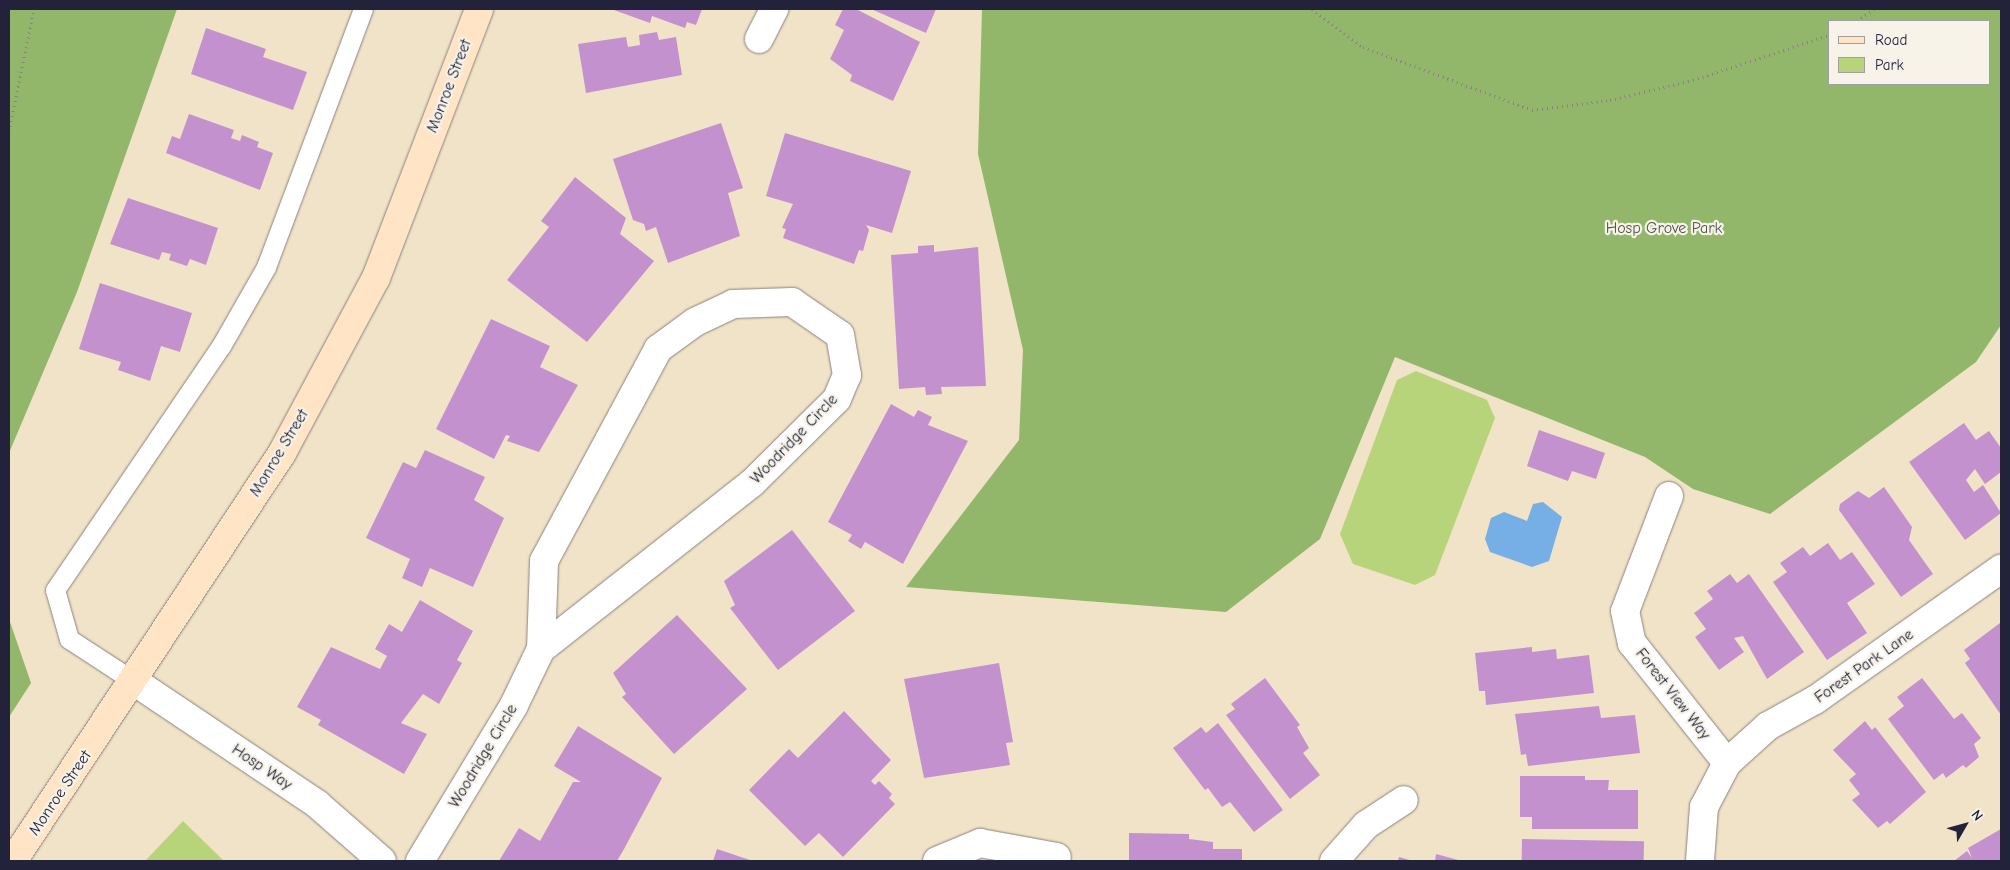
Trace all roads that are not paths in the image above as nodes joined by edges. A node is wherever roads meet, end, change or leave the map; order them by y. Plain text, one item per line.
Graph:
1 (362, 9) edge
2 (479, 9) edge
3 (774, 9) edge
4 (759, 40) dead end
5 (1669, 496) dead end
6 (2001, 569) edge
7 (541, 648) junction
8 (135, 682) junction
9 (1727, 763) junction
10 (1404, 800) dead end
11 (1057, 857) dead end
12 (13, 861) edge
13 (382, 861) edge
14 (420, 861) edge
15 (937, 861) edge
16 (1334, 861) edge
17 (1700, 861) edge

1 - 8 lane
2 - 8 main road, Monroe Street
3 - 4 street
5 - 9 street, Forest View Way
6 - 9 street, Forest Park Lane
7 - 7 street, Woodridge Circle
7 - 14 street, Woodridge Circle
8 - 12 main road, Monroe Street
8 - 13 street, Hosp Way
9 - 17 street
10 - 16 street
11 - 15 street

